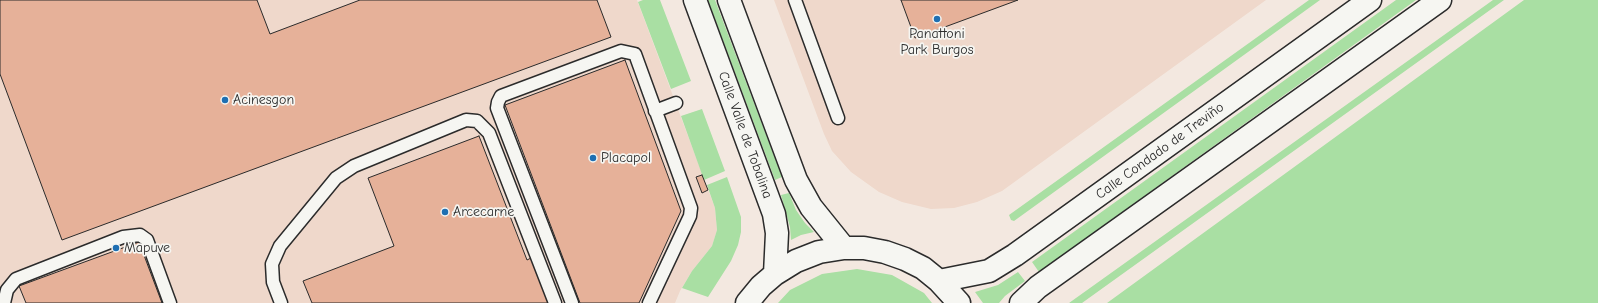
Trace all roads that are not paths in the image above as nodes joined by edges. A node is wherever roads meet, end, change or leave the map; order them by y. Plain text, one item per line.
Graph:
1 (695, 0) edge
2 (729, 0) edge
3 (795, 0) edge
4 (1370, 0) edge
5 (1440, 0) edge
6 (676, 103) dead end
7 (655, 111) junction
8 (838, 118) dead end
9 (844, 248) junction
10 (775, 274) junction
11 (939, 281) junction
12 (4, 303) edge
13 (170, 303) edge
14 (281, 303) edge
15 (555, 303) edge
16 (572, 303) edge
17 (649, 303) edge
18 (747, 303) edge
19 (959, 303) edge
20 (1021, 303) edge

1 - 10 street, Calle Valle de Tobalina
2 - 9 street
3 - 8 lane
4 - 11 street, Calle Condado de Treviño
5 - 20 street
6 - 7 lane
7 - 16 lane
7 - 17 lane
9 - 10 street
9 - 11 street
10 - 18 street
11 - 19 street
12 - 13 lane
14 - 15 lane

